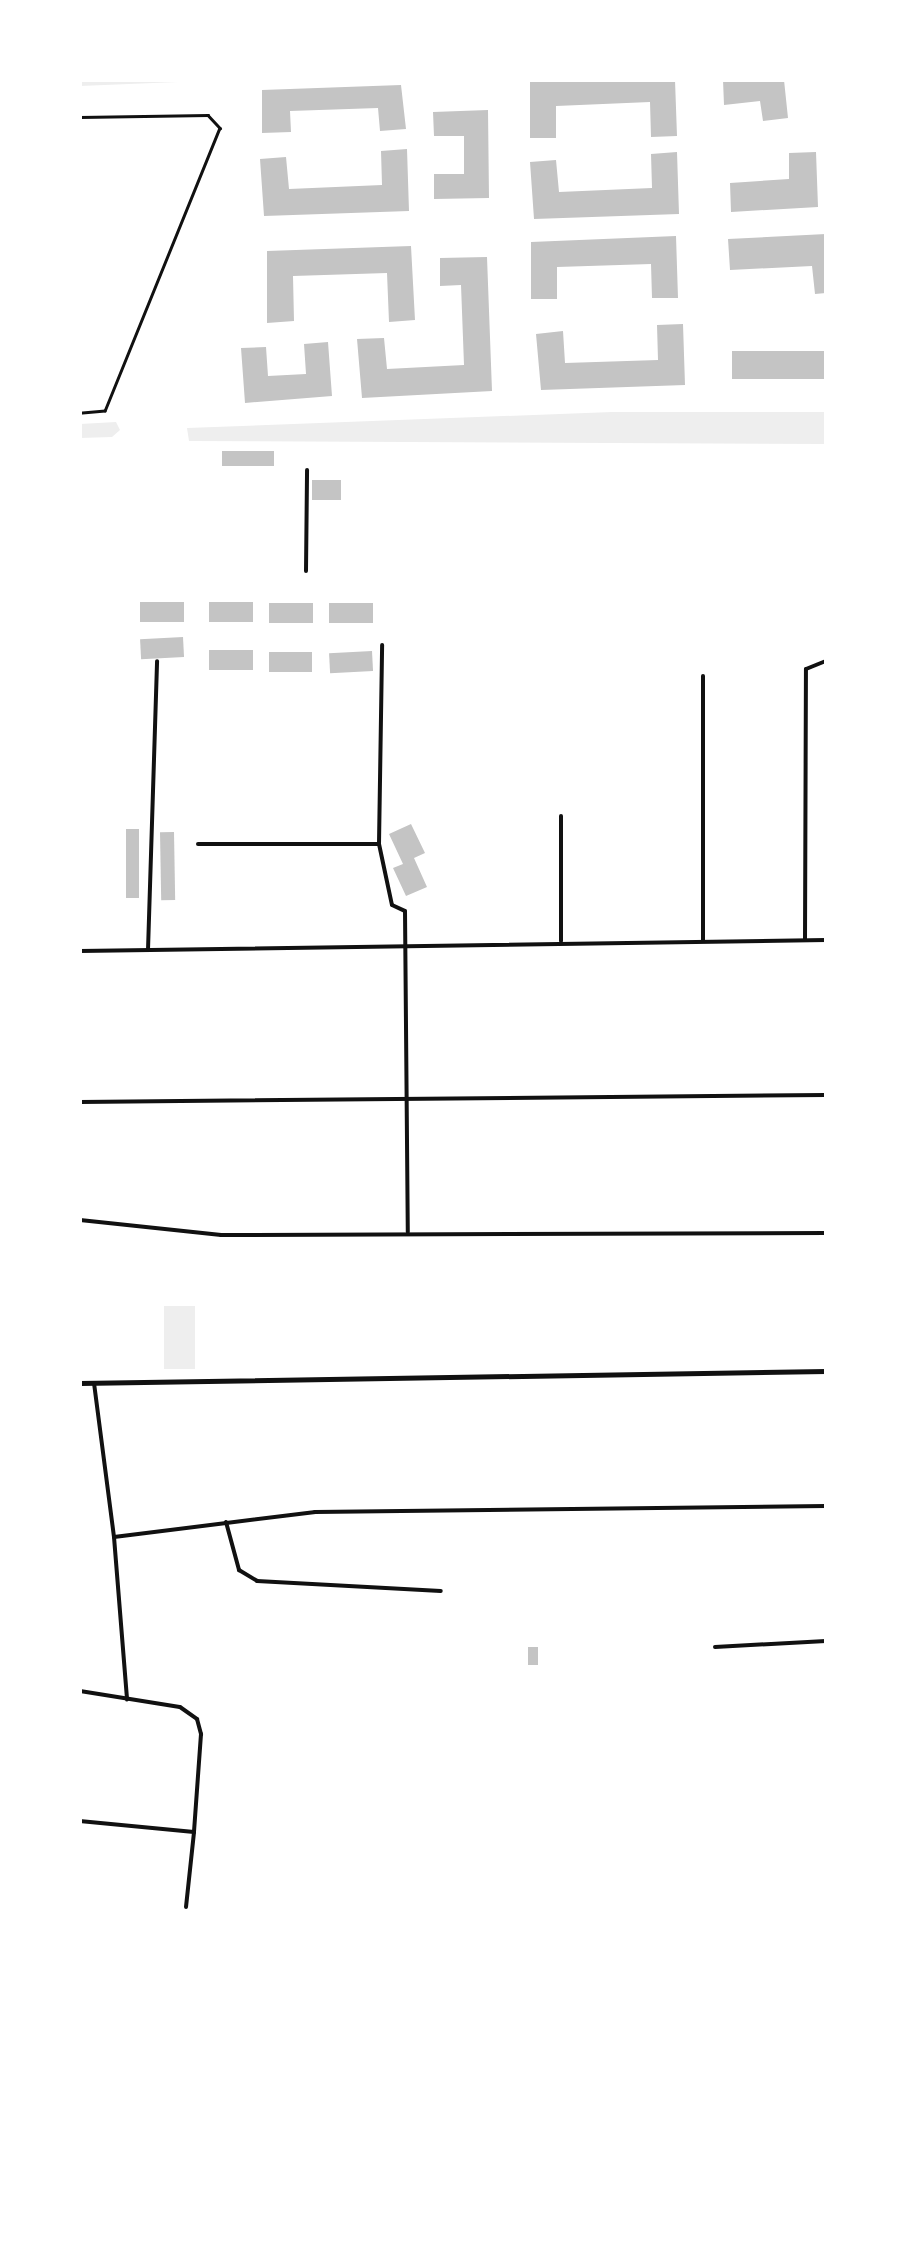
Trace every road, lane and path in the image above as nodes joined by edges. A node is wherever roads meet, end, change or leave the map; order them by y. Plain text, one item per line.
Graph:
1 (80, 116) edge
2 (80, 413) edge
3 (308, 470) dead end
4 (306, 571) dead end
5 (382, 645) dead end
6 (158, 661) dead end
7 (826, 661) edge
8 (702, 676) dead end
9 (561, 816) dead end
10 (198, 844) dead end
11 (380, 844) junction
12 (806, 940) junction
13 (826, 940) edge
14 (703, 941) junction
15 (561, 943) junction
16 (404, 947) junction
17 (148, 950) junction
18 (80, 951) edge
19 (826, 1095) edge
20 (406, 1099) junction
21 (80, 1102) edge
22 (80, 1220) edge
23 (408, 1232) junction
24 (826, 1233) edge
25 (826, 1372) edge
26 (80, 1383) edge
27 (94, 1383) junction
28 (826, 1506) edge
29 (225, 1520) junction
30 (114, 1537) junction
31 (441, 1591) dead end
32 (826, 1641) edge
33 (715, 1647) dead end
34 (80, 1690) edge
35 (128, 1699) junction
36 (80, 1821) edge
37 (194, 1832) junction
38 (186, 1907) dead end

1 - 2 lane
3 - 4 street
5 - 11 street
6 - 17 street
7 - 12 street
8 - 14 street
9 - 15 street
10 - 11 street
11 - 16 street
12 - 13 street
12 - 14 street
14 - 15 street
15 - 16 street
16 - 17 street
16 - 20 street
17 - 18 street
19 - 20 street
20 - 21 street
20 - 23 street
22 - 23 street
23 - 24 street
25 - 27 main road
26 - 27 main road
27 - 30 street
28 - 29 street
29 - 30 street
29 - 31 street
30 - 35 street
32 - 33 street
34 - 35 street
35 - 37 street
36 - 37 street
37 - 38 street

